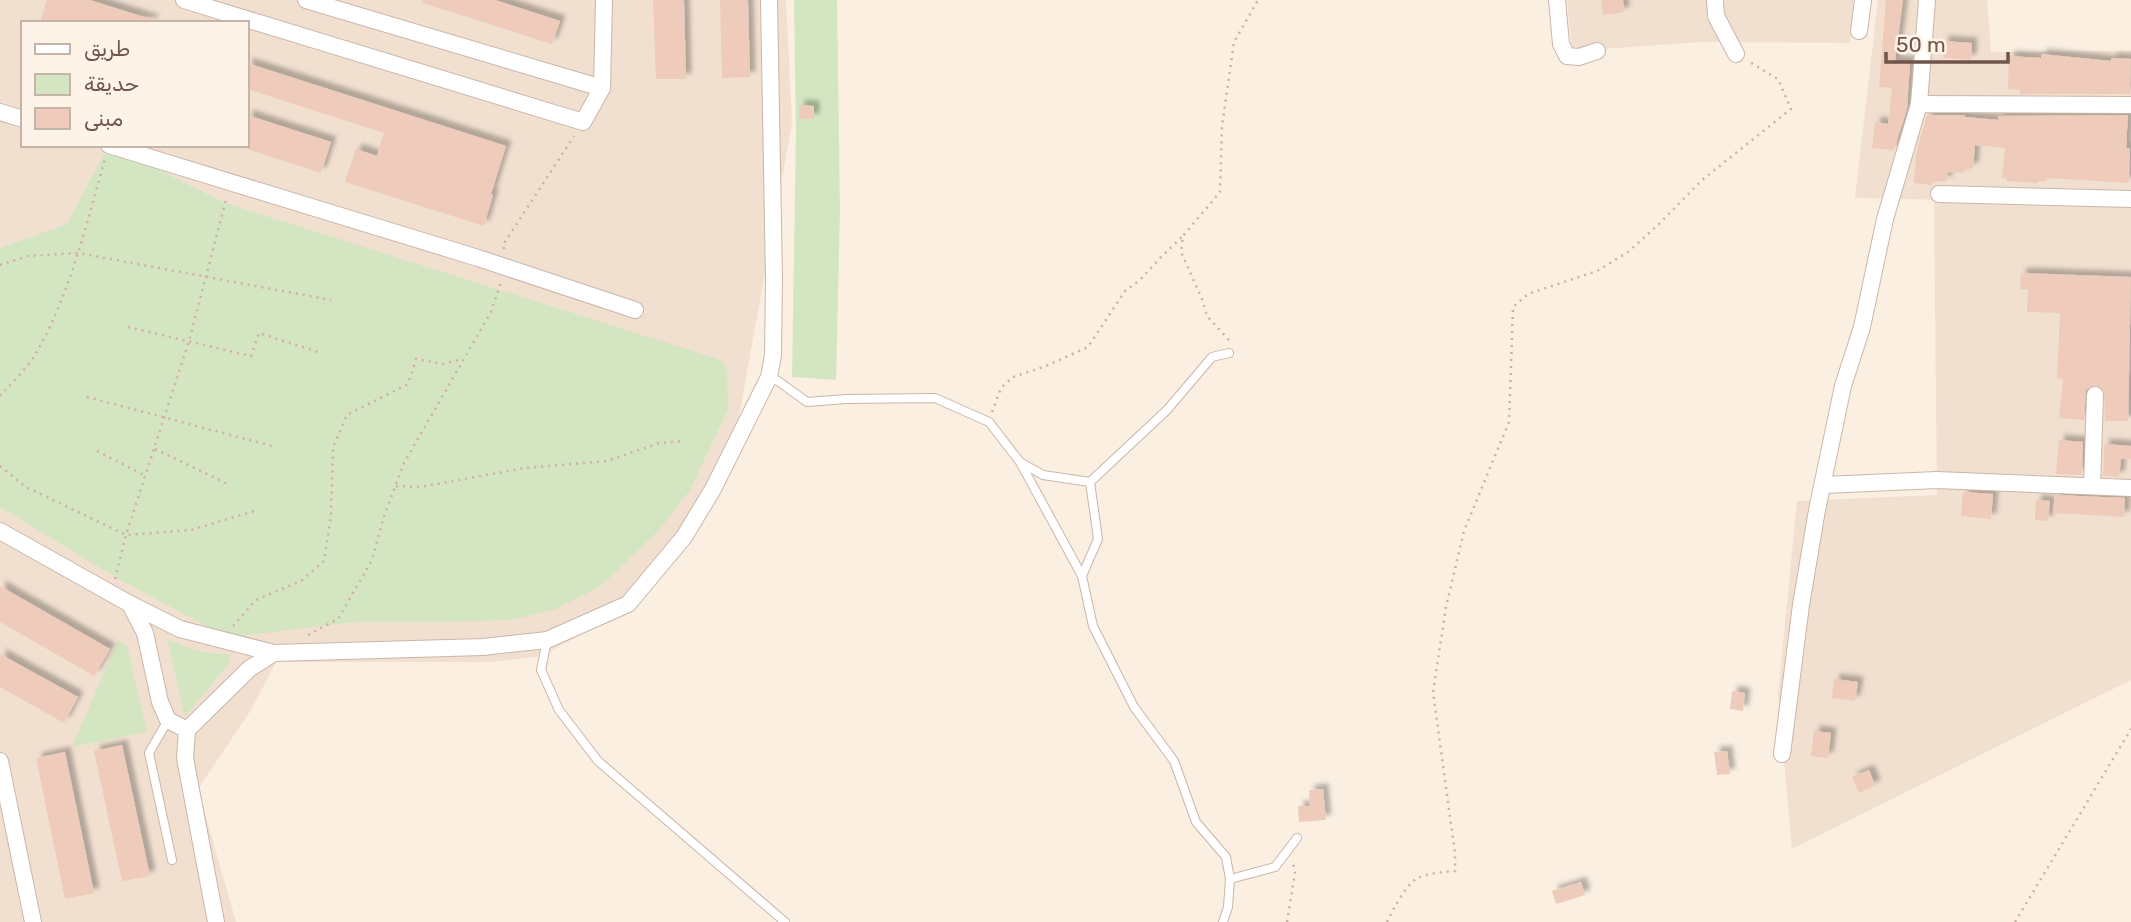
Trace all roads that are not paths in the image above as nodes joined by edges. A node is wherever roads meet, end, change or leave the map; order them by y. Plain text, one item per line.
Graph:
1 (184, 0) edge
2 (306, 0) edge
3 (604, 0) edge
4 (769, 0) edge
5 (1558, 0) edge
6 (1715, 0) edge
7 (1863, 0) edge
8 (1927, 0) edge
9 (1859, 31) dead end
10 (1597, 51) dead end
11 (1736, 54) road end
12 (602, 88) junction
13 (1919, 104) junction
14 (2131, 105) edge
15 (0, 112) edge
16 (21, 118) edge
17 (107, 152) edge
18 (1939, 194) dead end
19 (2131, 199) edge
20 (635, 310) dead end
21 (1229, 353) road end
22 (769, 377) junction
23 (2095, 395) dead end
24 (1020, 462) junction
25 (1090, 482) junction
26 (1824, 485) junction
27 (2092, 486) junction
28 (2131, 488) edge
29 (0, 531) edge
30 (1082, 576) junction
31 (130, 604) junction
32 (547, 640) junction
33 (274, 653) junction
34 (168, 720) junction
35 (187, 730) junction
36 (1782, 754) dead end
37 (0, 761) edge
38 (1297, 838) dead end
39 (172, 860) dead end
40 (1230, 880) junction
41 (33, 922) edge
42 (216, 922) edge
43 (785, 922) edge
44 (1223, 922) edge

1 - 12 street
2 - 12 street
3 - 12 street
4 - 22 street
5 - 10 street
6 - 11 street
7 - 9 street
8 - 13 street
13 - 14 street
13 - 26 street
15 - 16 street
17 - 20 street
18 - 19 street
21 - 25 lane
22 - 24 lane
22 - 32 street
23 - 27 street
24 - 25 lane
24 - 30 lane
25 - 30 lane
26 - 27 street
26 - 36 street
27 - 28 street
29 - 31 street
30 - 40 lane
31 - 33 street
31 - 34 street
32 - 33 street
32 - 43 lane
33 - 35 street
34 - 35 street
34 - 39 lane
35 - 42 street
37 - 41 street
38 - 40 lane
40 - 44 lane

